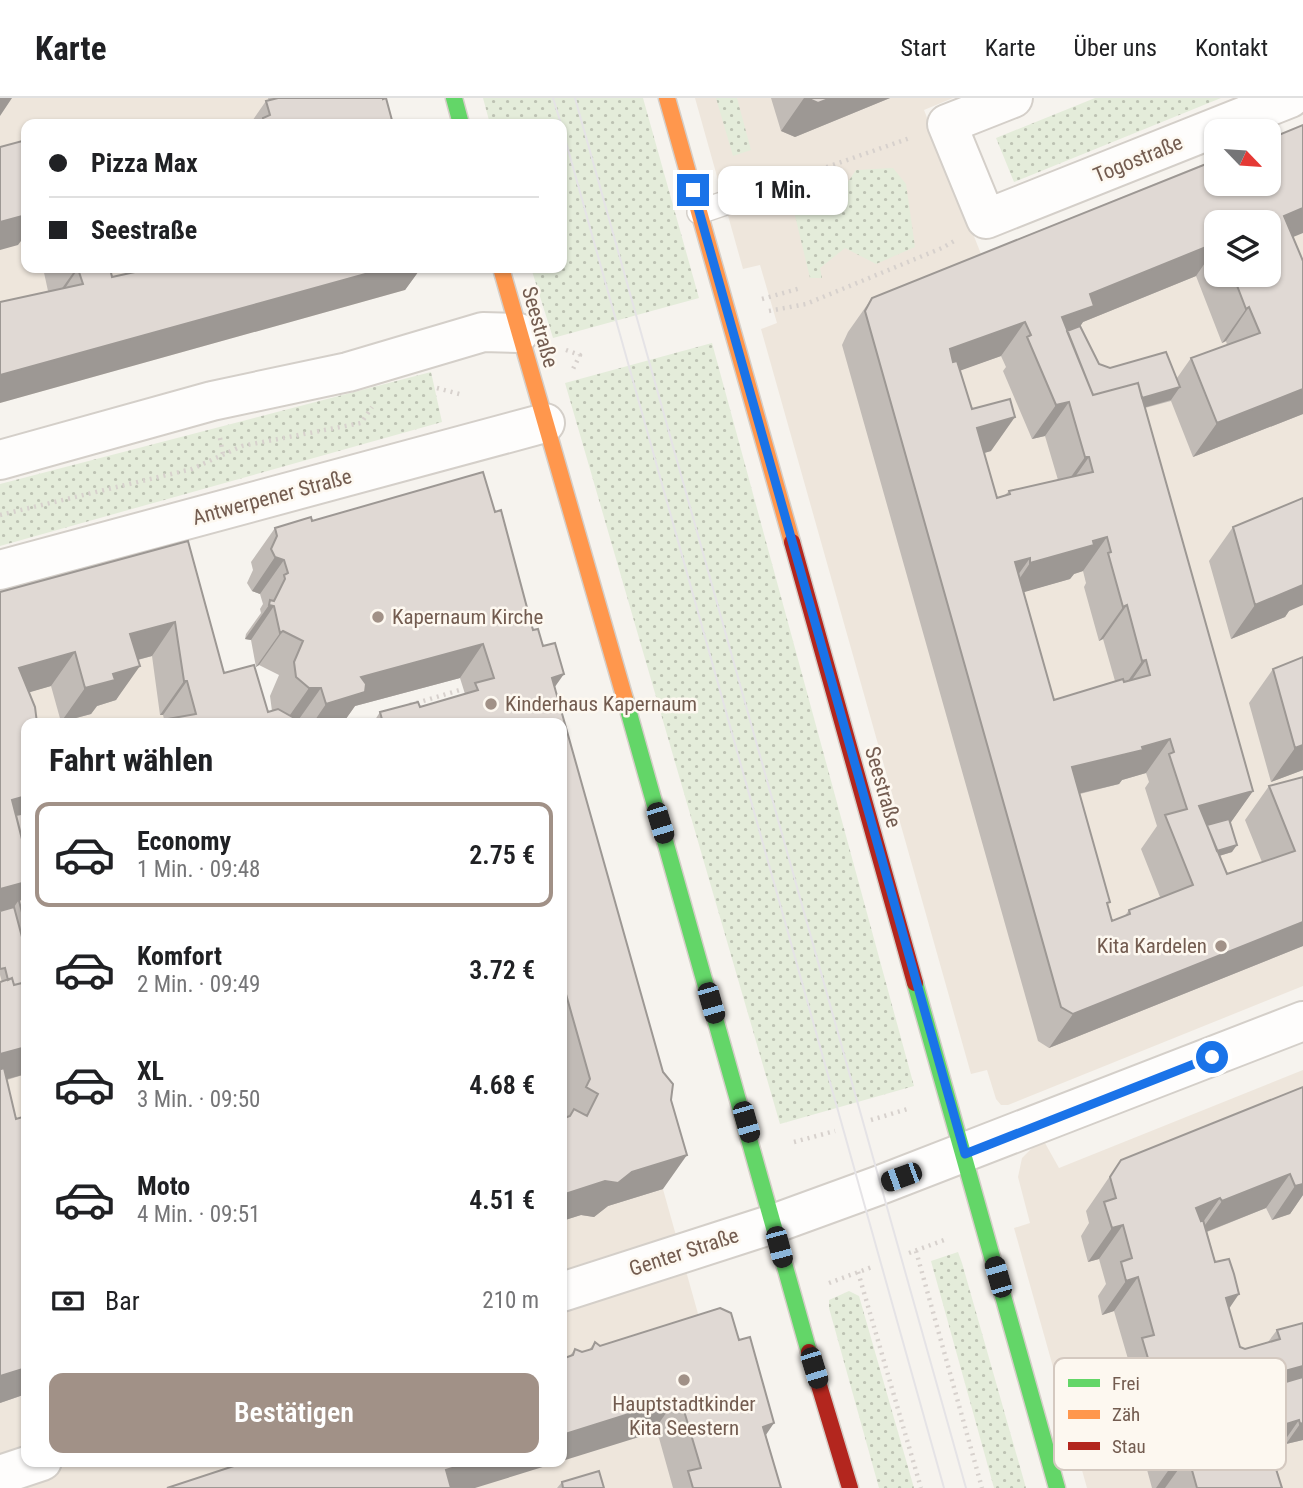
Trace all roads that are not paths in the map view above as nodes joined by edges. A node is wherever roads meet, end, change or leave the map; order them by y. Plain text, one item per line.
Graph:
1 (454, 98) edge
2 (667, 98) edge
3 (1013, 98) edge
4 (1290, 98) edge
5 (460, 119) edge
6 (737, 199) dead end
7 (699, 212) junction
8 (502, 273) edge
9 (519, 333) junction
10 (545, 423) junction
11 (0, 460) edge
12 (0, 570) edge
13 (1303, 1021) edge
14 (965, 1154) junction
15 (773, 1224) junction
16 (567, 1290) edge
17 (23, 1467) edge
18 (0, 1475) edge
19 (850, 1488) edge
20 (1057, 1488) edge

1 - 5 main road
2 - 7 main road, Seestraße
3 - 4 street, Togostraße
6 - 7 lane
7 - 14 main road, Seestraße
8 - 9 main road, Seestraße
9 - 10 main road, Seestraße
9 - 11 street
10 - 12 street, Antwerpener Straße
10 - 15 main road, Seestraße
13 - 14 street, Genter Straße
14 - 15 street, Genter Straße
14 - 20 main road, Seestraße
15 - 16 street, Genter Straße
15 - 19 main road, Seestraße
17 - 18 street

